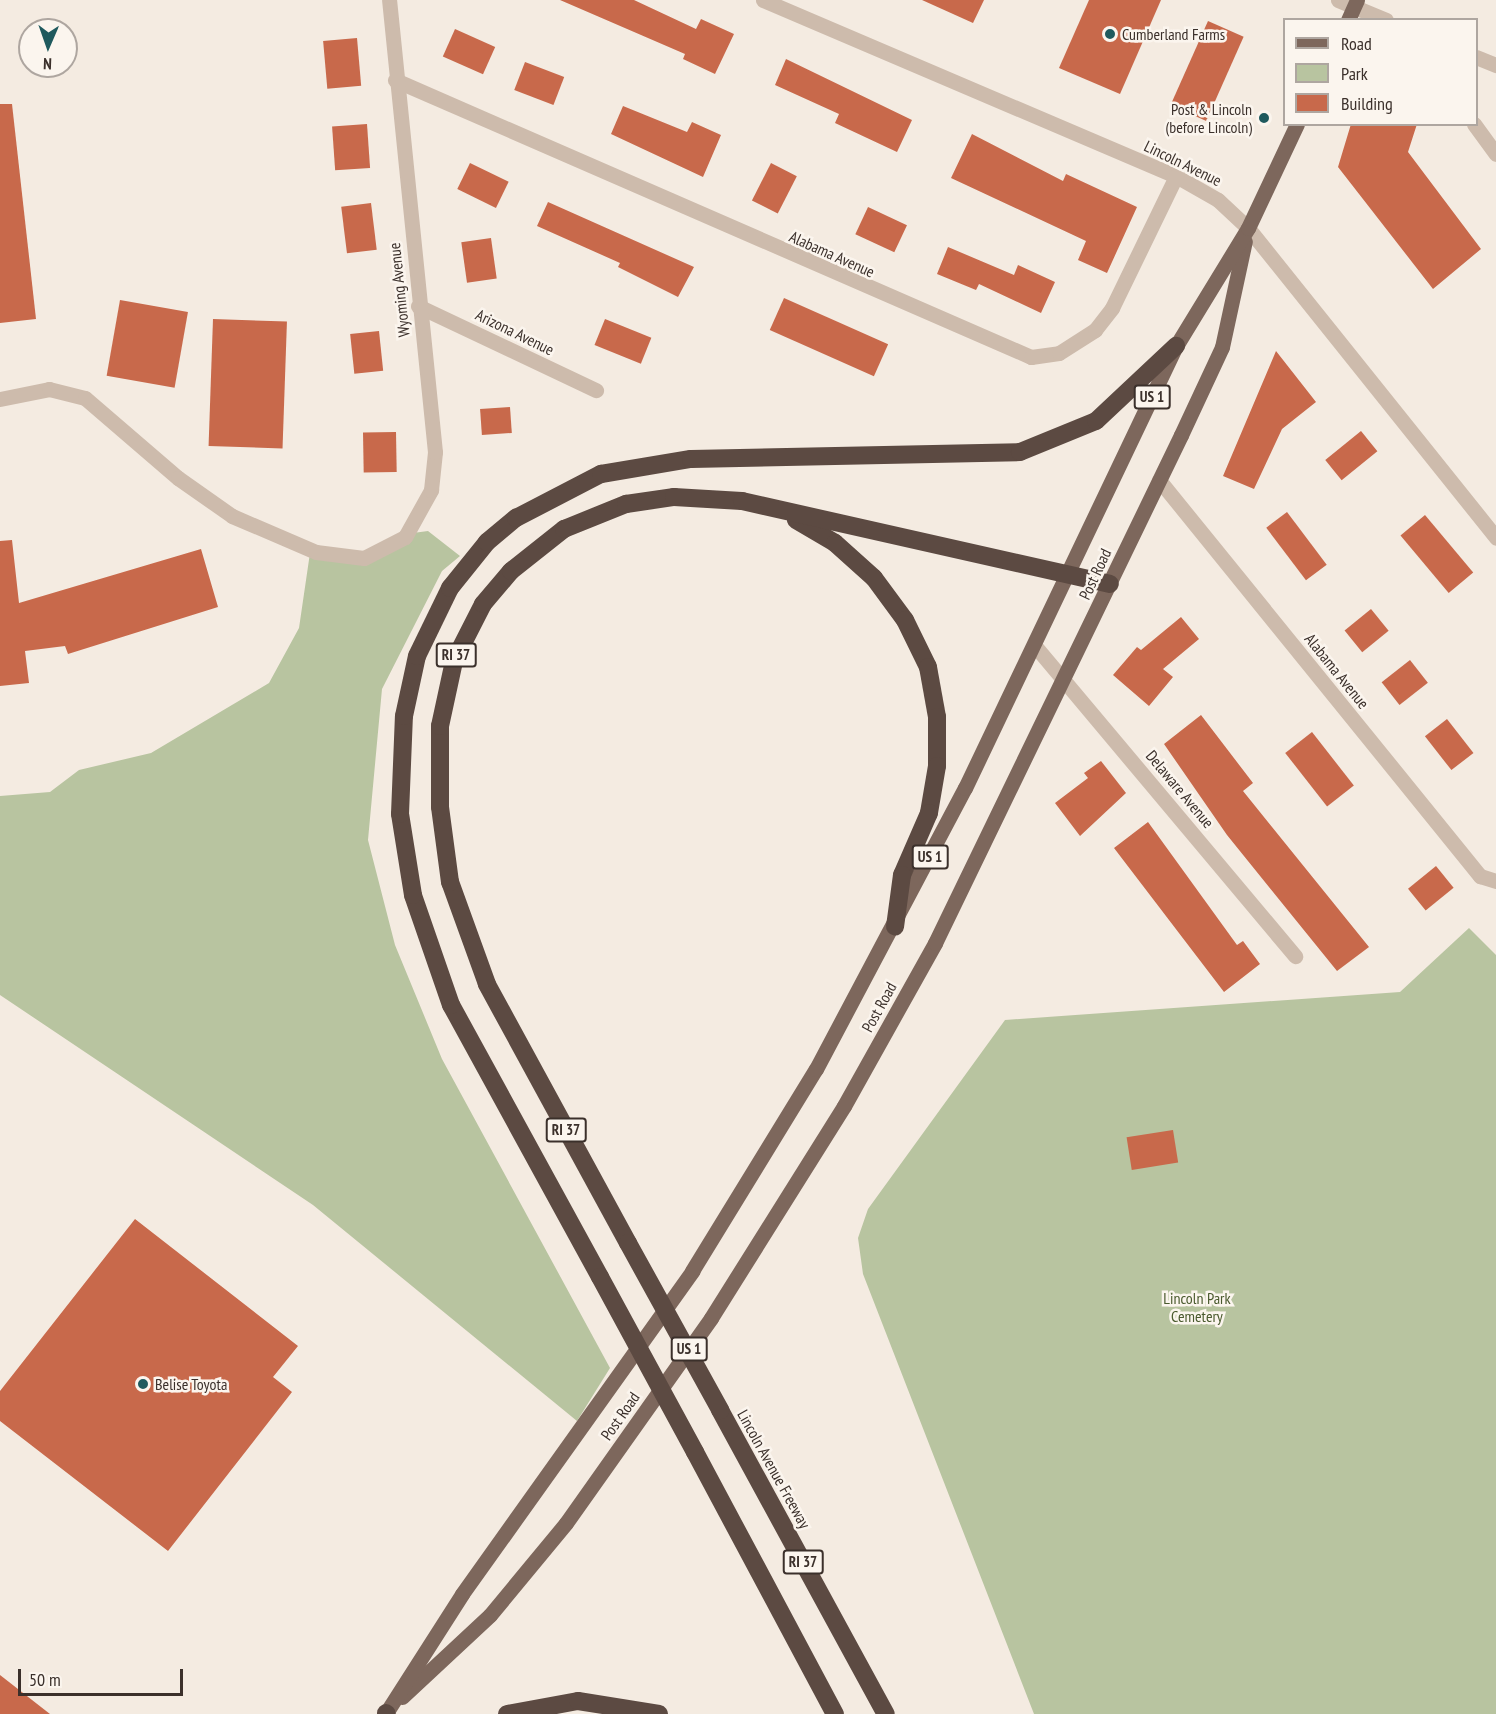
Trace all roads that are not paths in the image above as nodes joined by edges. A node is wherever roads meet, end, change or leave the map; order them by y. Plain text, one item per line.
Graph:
1 (389, 0) edge
2 (763, 0) edge
3 (1338, 0) edge
4 (1353, 9) edge
5 (1380, 18) edge
6 (1478, 58) edge
7 (1496, 65) edge
8 (395, 80) junction
9 (1296, 126) edge
10 (1475, 126) edge
11 (1496, 154) edge
12 (1176, 176) junction
13 (1248, 228) junction
14 (418, 306) junction
15 (1176, 346) junction
16 (596, 390) dead end
17 (0, 399) edge
18 (1160, 480) junction
19 (764, 507) junction
20 (1496, 538) edge
21 (1069, 573) junction
22 (1110, 584) junction
23 (1035, 646) junction
24 (1065, 680) junction
25 (1492, 881) edge
26 (895, 927) junction
27 (1295, 956) dead end
28 (386, 1714) edge
29 (507, 1714) edge
30 (659, 1714) edge
31 (835, 1714) edge
32 (886, 1714) edge

1 - 8 street, Wyoming Avenue
2 - 12 street, Lincoln Avenue
3 - 4 street
4 - 5 street
6 - 7 street
8 - 12 street, Alabama Avenue
8 - 14 street, Wyoming Avenue
9 - 13 main road, Post Road / US 1
10 - 11 street
12 - 13 street, Lincoln Avenue
13 - 15 main road, Post Road / US 1
13 - 18 main road, Post Road / US 1
13 - 20 street, Lincoln Avenue
14 - 16 street, Arizona Avenue
14 - 17 street, Wyoming Avenue
15 - 21 main road, Post Road / US 1
15 - 31 highway, bridge
18 - 22 main road, Post Road / US 1
18 - 25 street, Alabama Avenue
19 - 21 highway
19 - 26 highway
19 - 32 highway, Lincoln Avenue Freeway / RI 37, bridge
21 - 22 highway
21 - 23 main road, Post Road / US 1
22 - 24 main road, Post Road / US 1
23 - 24 street, Delaware Avenue
23 - 26 main road, Post Road / US 1
24 - 27 street, Delaware Avenue
24 - 28 main road, Post Road / US 1
26 - 28 main road, Post Road / US 1
29 - 30 highway

